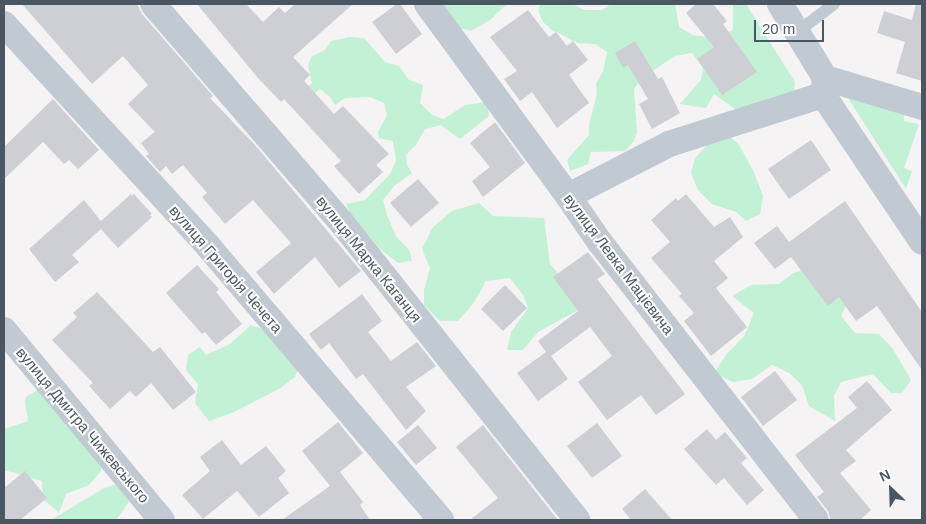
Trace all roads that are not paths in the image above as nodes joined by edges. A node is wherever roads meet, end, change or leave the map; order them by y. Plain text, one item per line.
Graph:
1 (153, 4) edge
2 (427, 4) edge
3 (780, 4) edge
4 (834, 4) edge
5 (4, 24) edge
6 (797, 32) junction
7 (824, 86) junction
8 (922, 107) edge
9 (568, 196) junction
10 (922, 242) edge
11 (4, 330) edge
12 (162, 520) edge
13 (441, 520) edge
14 (577, 520) edge
15 (816, 520) edge

1 - 14 street, вулиця Марка Каганця
2 - 9 street, вулиця Левка Мацієвича
3 - 6 street
4 - 6 lane
5 - 13 street, вулиця Григорія Чечета
6 - 7 street
7 - 8 street
7 - 9 street
7 - 10 street
9 - 15 street, вулиця Левка Мацієвича
11 - 12 street, вулиця Дмитра Чижевського

